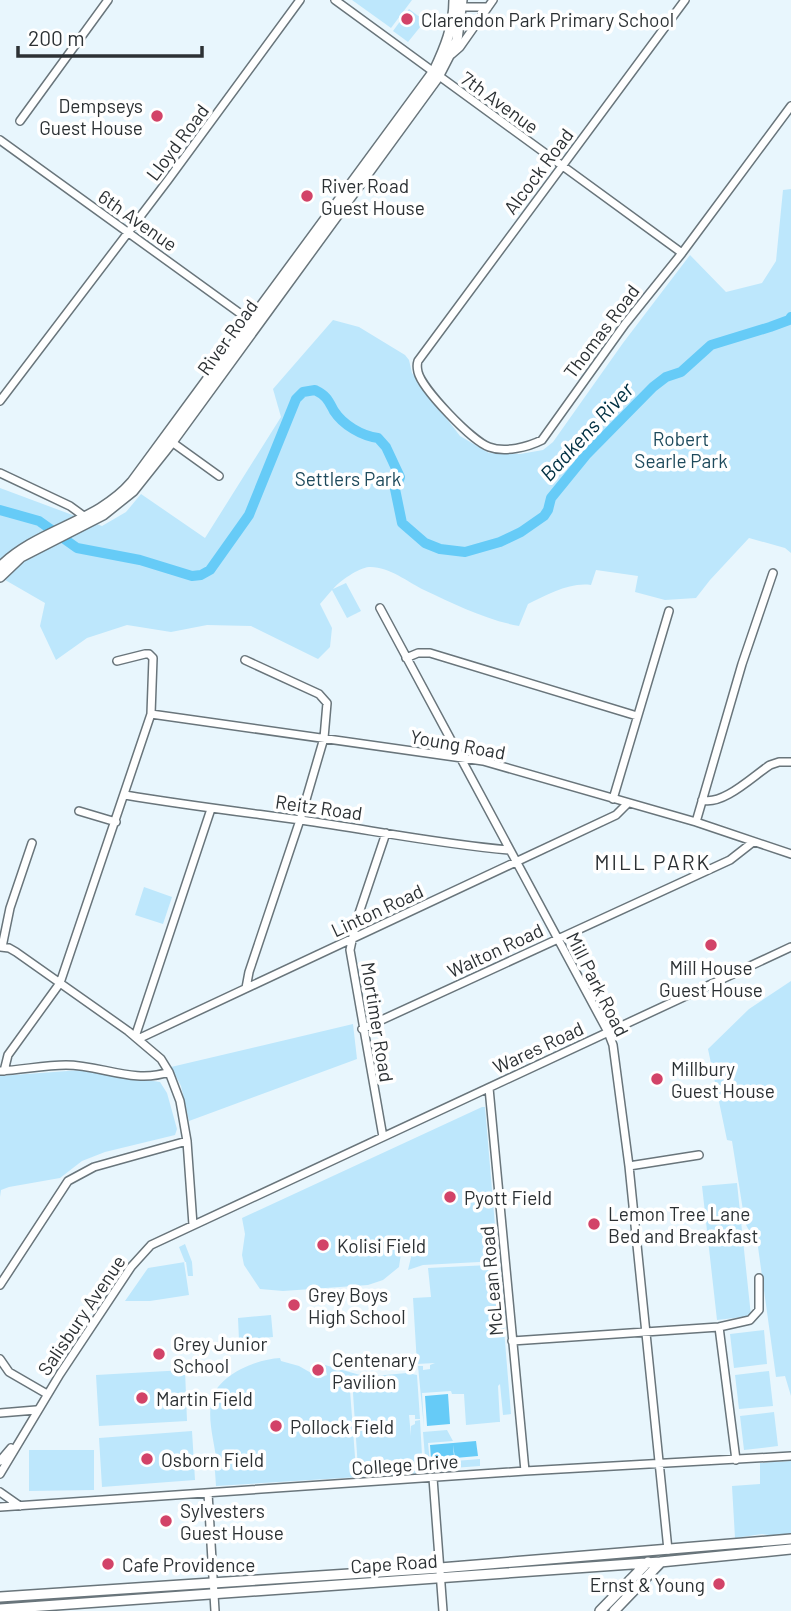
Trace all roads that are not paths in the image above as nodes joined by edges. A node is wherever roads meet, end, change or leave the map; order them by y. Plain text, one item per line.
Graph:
1 (108, 0) edge
2 (300, 0) edge
3 (335, 0) edge
4 (685, 0) edge
5 (458, 4) edge
6 (490, 4) edge
7 (452, 54) junction
8 (436, 74) junction
9 (791, 106) edge
10 (20, 121) dead end
11 (0, 140) edge
12 (561, 166) junction
13 (129, 232) junction
14 (682, 253) junction
15 (253, 323) junction
16 (418, 361) joint
17 (0, 401) edge
18 (168, 440) junction
19 (0, 473) edge
20 (219, 475) dead end
21 (85, 519) junction
22 (1, 572) edge
23 (773, 573) dead end
24 (380, 608) dead end
25 (669, 611) dead end
26 (406, 658) junction
27 (245, 660) dead end
28 (117, 661) dead end
29 (151, 714) junction
30 (637, 716) junction
31 (324, 738) junction
32 (460, 758) junction
33 (791, 762) edge
34 (125, 795) junction
35 (613, 799) junction
36 (702, 800) junction
37 (627, 804) junction
38 (79, 810) dead end
39 (211, 810) junction
40 (300, 820) junction
41 (116, 822) junction
42 (696, 822) junction
43 (386, 833) junction
44 (753, 842) junction
45 (32, 843) dead end
46 (509, 850) junction
47 (791, 854) edge
48 (517, 863) junction
49 (351, 939) junction
50 (557, 939) junction
51 (1, 947) edge
52 (791, 947) edge
53 (60, 983) junction
54 (246, 988) junction
55 (362, 1029) junction
56 (608, 1032) junction
57 (136, 1038) junction
58 (4, 1056) edge
59 (2, 1071) edge
60 (169, 1072) junction
61 (489, 1088) junction
62 (383, 1137) junction
63 (187, 1141) junction
64 (699, 1155) dead end
65 (629, 1166) junction
66 (299, 1176) joint
67 (193, 1225) junction
68 (760, 1278) dead end
69 (0, 1285) edge
70 (719, 1326) junction
71 (647, 1332) junction
72 (512, 1341) junction
73 (0, 1359) edge
74 (47, 1394) junction
75 (36, 1410) junction
76 (0, 1413) edge
77 (22, 1437) junction
78 (11, 1448) junction
79 (0, 1451) edge
80 (791, 1456) edge
81 (736, 1460) junction
82 (661, 1465) junction
83 (1, 1468) edge
84 (526, 1471) junction
85 (433, 1478) junction
86 (0, 1492) edge
87 (208, 1493) junction
88 (21, 1506) junction
89 (0, 1507) edge
90 (791, 1539) edge
91 (664, 1547) junction
92 (791, 1549) edge
93 (660, 1562) junction
94 (647, 1563) junction
95 (440, 1573) junction
96 (213, 1588) junction
97 (0, 1597) edge
98 (0, 1609) edge
99 (215, 1611) edge
100 (443, 1611) edge
101 (600, 1611) edge
102 (614, 1611) edge

1 - 10 street
2 - 13 street, Lloyd Road
3 - 8 street, 7th Avenue
4 - 12 street, Alcock Road
5 - 6 street
5 - 7 main road
5 - 8 main road
6 - 7 street
7 - 8 main road
8 - 12 street, 7th Avenue
8 - 15 main road, River Road
9 - 14 street, Thomas Road
11 - 13 street, 6th Avenue
12 - 14 street, 7th Avenue
12 - 16 street, Alcock Road
13 - 15 street, 6th Avenue
13 - 17 street, Lloyd Road
14 - 16 street, Thomas Road
15 - 18 main road, River Road
18 - 20 street
18 - 21 main road, River Road
19 - 21 street
21 - 22 main road, River Road
23 - 36 street
24 - 26 street, Mill Park Road
25 - 30 street
26 - 30 street
26 - 32 street, Mill Park Road
27 - 31 street
28 - 29 street
29 - 31 street, Young Road
29 - 34 street
30 - 35 street
31 - 32 street, Young Road
31 - 40 street
32 - 35 street, Young Road
32 - 46 street, Mill Park Road
33 - 36 street
34 - 39 street, Reitz Road
34 - 41 street
35 - 37 street, Young Road
36 - 42 street
37 - 42 street, Young Road
37 - 48 street, Linton Road
38 - 41 street
39 - 40 street, Reitz Road
39 - 57 street
40 - 43 street, Reitz Road
40 - 54 street
41 - 53 street
42 - 44 street, Young Road
43 - 46 street, Reitz Road
43 - 49 street, Mortimer Road
44 - 47 street, Young Road
44 - 50 street, Walton Road
45 - 51 street
46 - 48 street, Mill Park Road
48 - 49 street, Linton Road
48 - 50 street, Mill Park Road
49 - 54 street, Linton Road
49 - 55 street, Mortimer Road
50 - 55 street, Walton Road
50 - 56 street, Mill Park Road
51 - 53 street
52 - 56 street, Wares Road
53 - 57 street
53 - 58 street
54 - 57 street, Linton Road
55 - 62 street, Mortimer Road
56 - 61 street, Wares Road
56 - 65 street, Mill Park Road
57 - 60 street
58 - 59 street
59 - 60 street
60 - 63 street
61 - 62 street, Wares Road
61 - 72 street, McLean Road
62 - 66 street, Wares Road
63 - 67 street
63 - 69 street
64 - 65 street
65 - 71 street, Mill Park Road
66 - 67 street, Salisbury Avenue
67 - 74 street, Salisbury Avenue
68 - 70 street
70 - 71 street
70 - 81 street
71 - 72 street
71 - 82 street, Mill Park Road
72 - 84 street, McLean Road
73 - 74 street
74 - 75 street, Salisbury Avenue
75 - 76 street
75 - 77 street, Salisbury Avenue
77 - 78 street, Salisbury Avenue
77 - 83 street, Salisbury Avenue
78 - 79 street
78 - 83 street, Salisbury Avenue
80 - 81 street, College Drive
81 - 82 street, College Drive
82 - 84 street, College Drive
82 - 91 street, Mill Park Road
84 - 85 street, College Drive
85 - 87 street, College Drive
85 - 95 street
86 - 88 street
87 - 88 street, College Drive
87 - 96 street
88 - 89 street, College Drive
90 - 91 main road, Cape Road
91 - 93 main road
91 - 94 main road
91 - 95 main road, Cape Road
92 - 93 main road, Cape Road
93 - 94 main road, Cape Road
93 - 102 main road
94 - 95 main road, Cape Road
94 - 101 main road
95 - 96 main road, Cape Road
95 - 100 street
96 - 97 main road, Cape Road
96 - 98 main road, Cape Road
96 - 99 street

